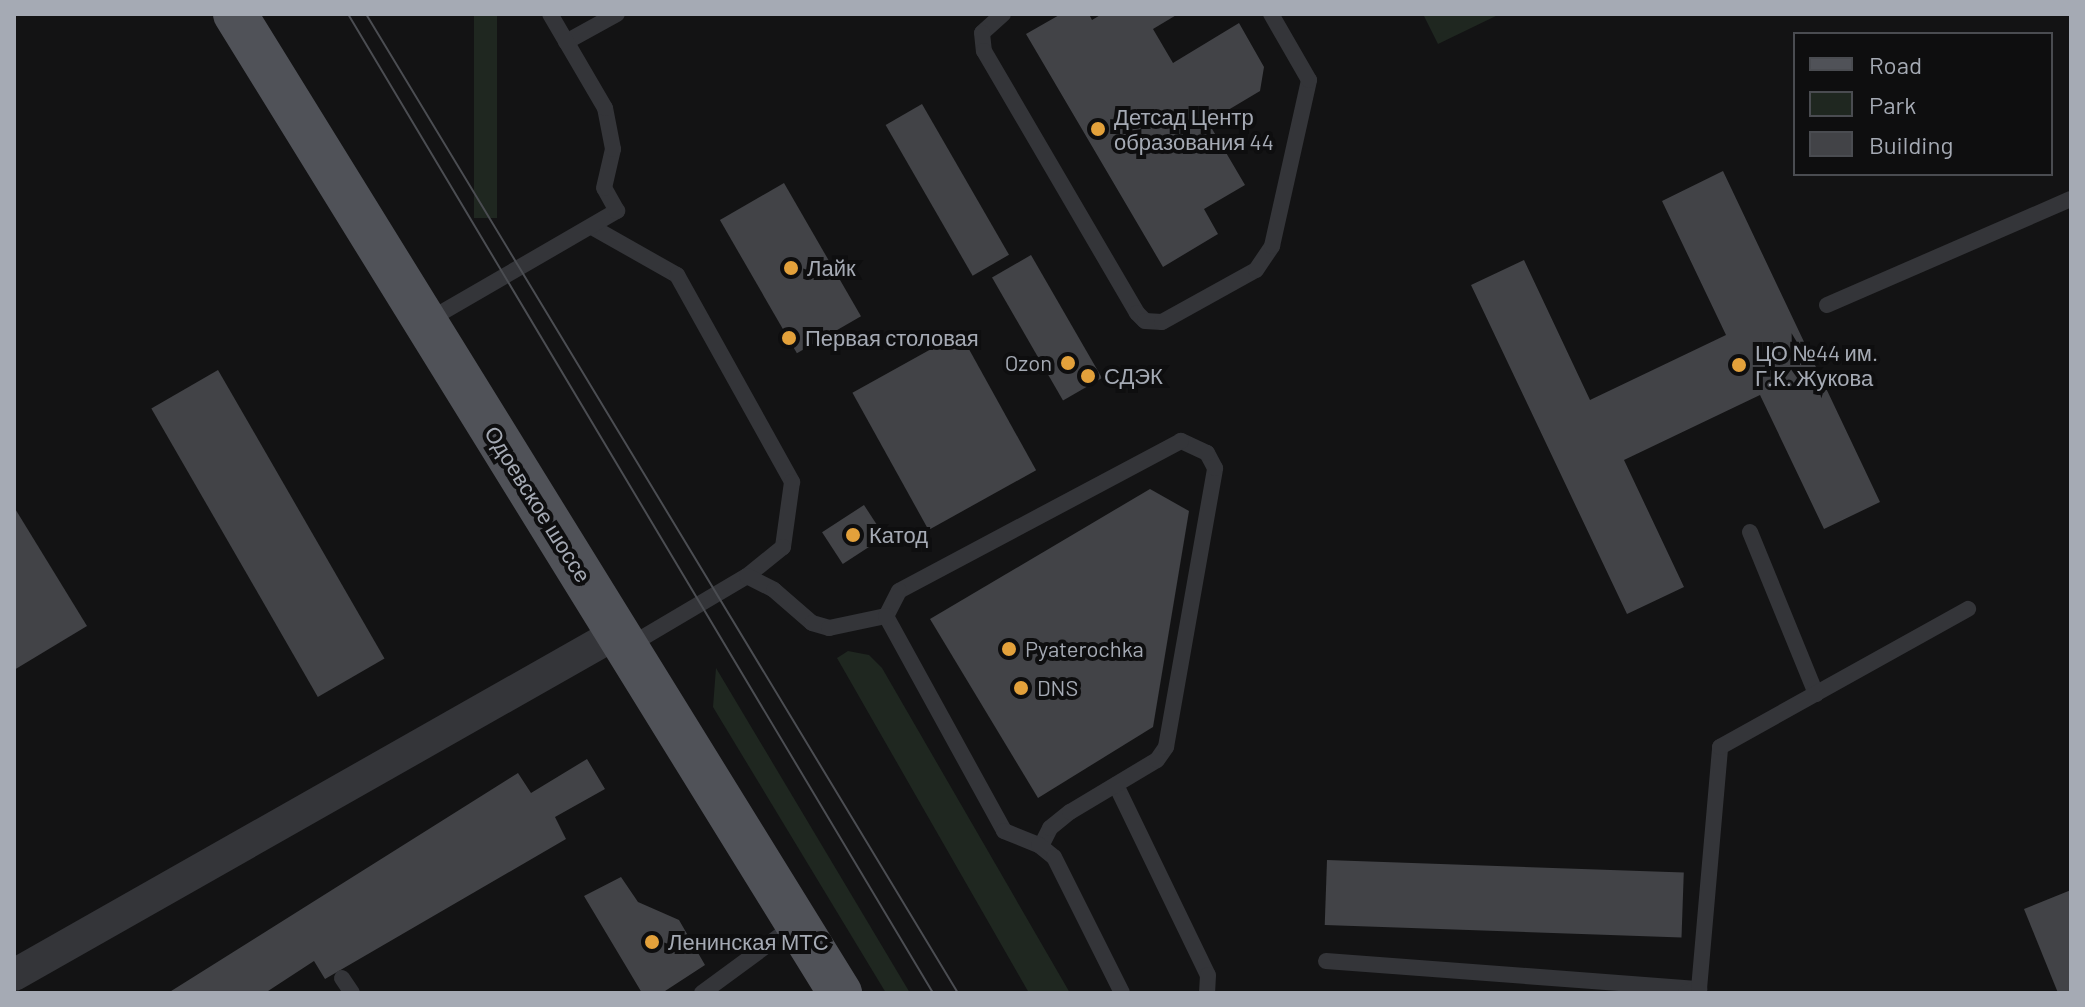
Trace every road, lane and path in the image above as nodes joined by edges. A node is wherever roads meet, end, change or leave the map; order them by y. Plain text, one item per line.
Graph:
1 (235, 14) edge
2 (550, 14) edge
3 (617, 14) edge
4 (1003, 14) edge
5 (1271, 14) edge
6 (566, 42) junction
7 (2071, 199) edge
8 (592, 227) junction
9 (1827, 305) dead end
10 (425, 322) junction
11 (1750, 532) dead end
12 (747, 576) junction
13 (1968, 609) dead end
14 (886, 616) junction
15 (622, 640) junction
16 (1816, 694) junction
17 (1116, 785) junction
18 (1041, 846) junction
19 (798, 924) junction
20 (1326, 961) dead end
21 (14, 975) edge
22 (342, 978) dead end
23 (1692, 991) edge
24 (352, 993) edge
25 (702, 993) edge
26 (840, 993) edge
27 (1122, 993) edge
28 (1207, 993) edge

1 - 10 main road, Одоевское шоссе
2 - 6 lane
3 - 6 lane
4 - 5 lane
6 - 8 lane
7 - 9 lane
8 - 10 lane
8 - 12 lane
10 - 15 main road, Одоевское шоссе
11 - 16 lane
12 - 14 lane
12 - 15 lane
13 - 16 lane
14 - 17 lane
14 - 18 lane
15 - 19 main road, Одоевское шоссе
15 - 21 street
16 - 23 lane
17 - 18 lane
17 - 28 lane
18 - 27 lane
19 - 25 lane
19 - 26 main road, Одоевское шоссе
20 - 23 lane
22 - 24 lane

